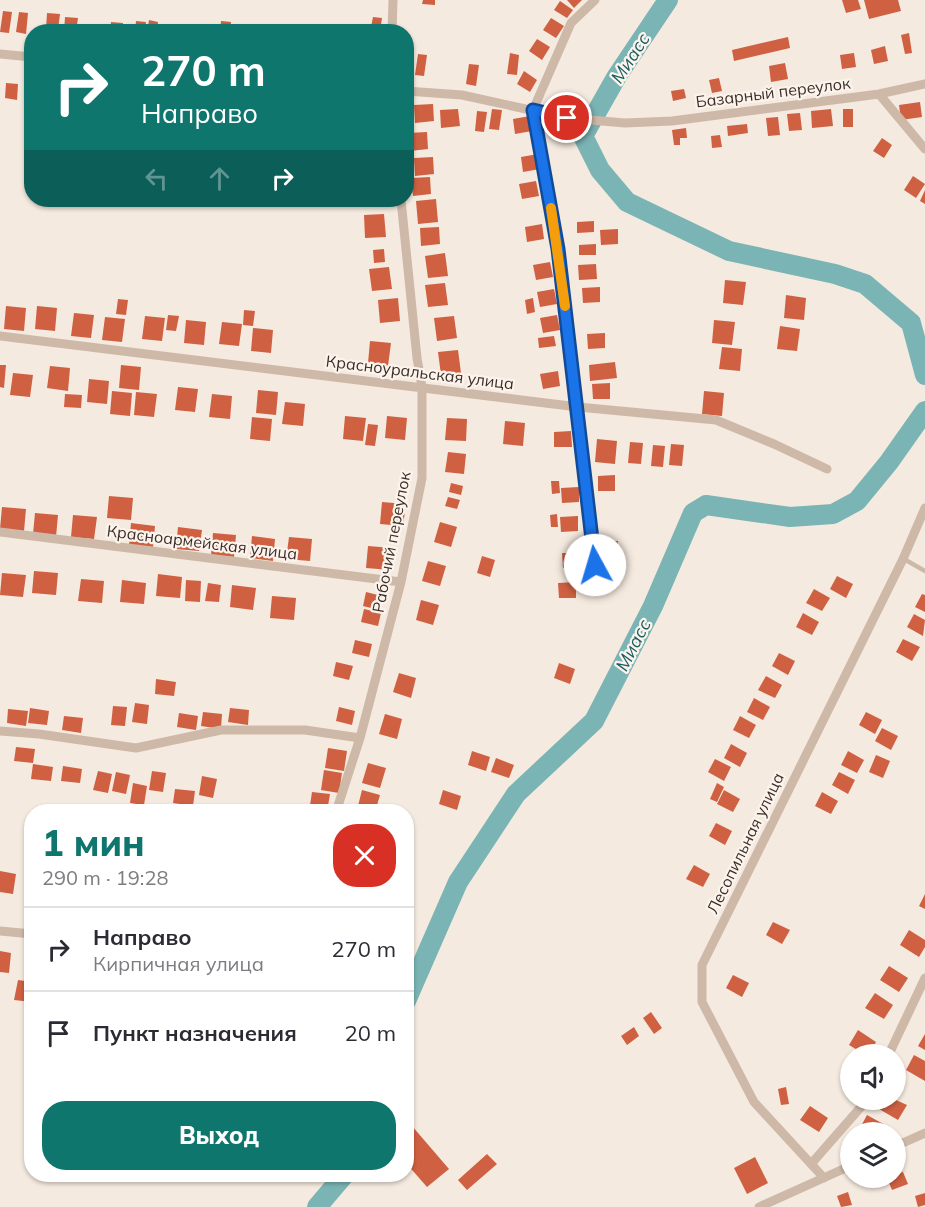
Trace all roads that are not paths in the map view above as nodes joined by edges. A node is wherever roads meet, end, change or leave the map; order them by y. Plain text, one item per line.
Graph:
1 (393, 0) edge
2 (595, 0) edge
3 (392, 24) edge
4 (0, 54) edge
5 (24, 56) edge
6 (925, 84) edge
7 (414, 92) edge
8 (879, 94) junction
9 (533, 110) junction
10 (925, 150) edge
11 (402, 207) edge
12 (0, 336) edge
13 (422, 387) junction
14 (578, 407) junction
15 (827, 470) dead end
16 (925, 508) edge
17 (0, 532) edge
18 (903, 559) junction
19 (925, 571) edge
20 (401, 582) junction
21 (598, 587) dead end
22 (0, 731) edge
23 (360, 738) junction
24 (339, 804) edge
25 (0, 931) edge
26 (24, 933) edge
27 (925, 978) edge
28 (894, 1044) edge
29 (858, 1110) edge
30 (925, 1132) edge
31 (906, 1141) edge
32 (811, 1164) junction
33 (840, 1171) edge
34 (824, 1178) junction
35 (759, 1207) edge

1 - 3 street
2 - 9 street
4 - 5 street
6 - 8 street, Базарный переулок
7 - 9 street, Базарный переулок
8 - 9 street, Базарный переулок
8 - 10 street
9 - 14 street
11 - 13 street, Рабочий переулок
12 - 13 street, Красноуральская улица
13 - 14 street, Красноуральская улица
13 - 20 street, Рабочий переулок
14 - 15 street, Красноуральская улица
14 - 21 street
16 - 18 street, Лесопильная улица
17 - 20 street, Красноармейская улица
18 - 19 lane
18 - 32 street, Лесопильная улица
20 - 23 street, Рабочий переулок
22 - 23 street
23 - 24 street, Рабочий переулок
25 - 26 street
27 - 28 street
29 - 32 street
30 - 31 street
32 - 34 street, Лесопильная улица
33 - 34 street
34 - 35 street

